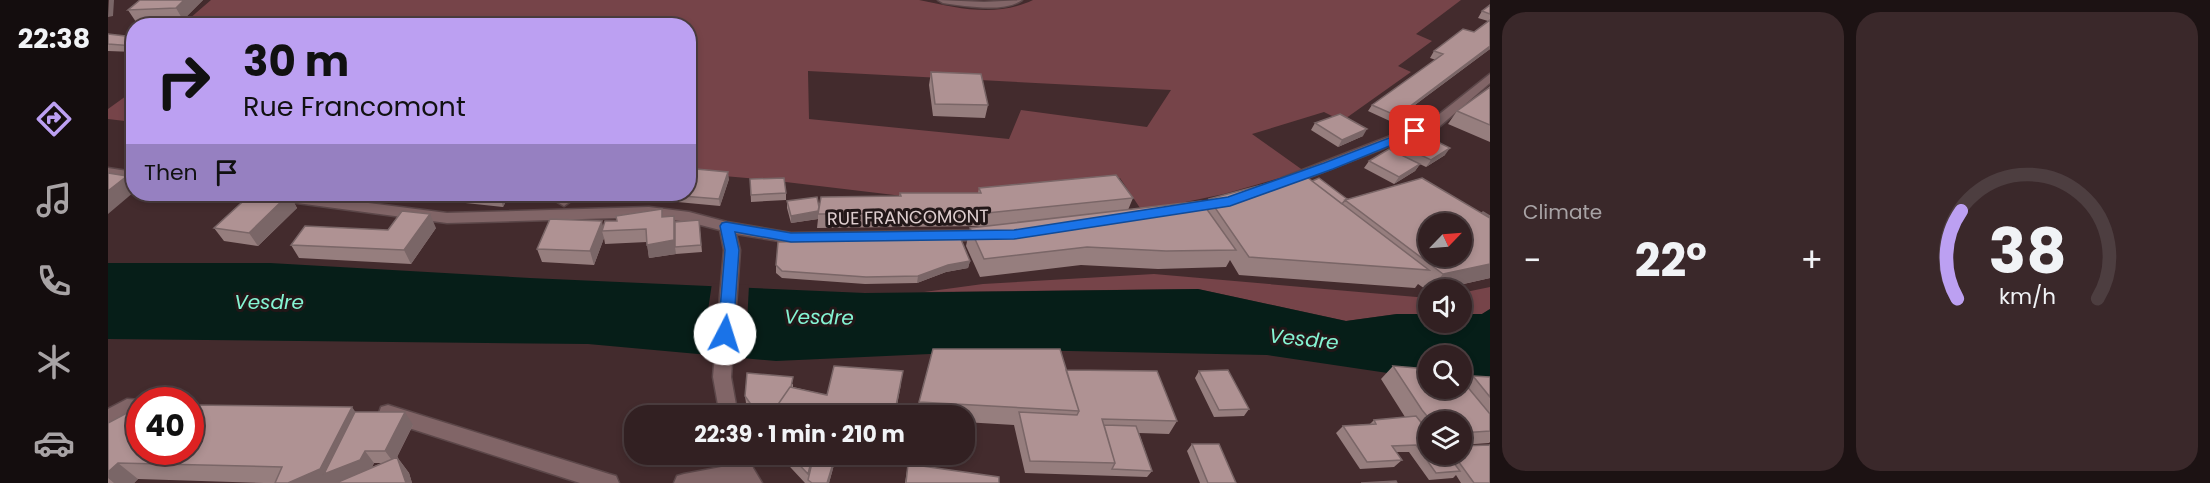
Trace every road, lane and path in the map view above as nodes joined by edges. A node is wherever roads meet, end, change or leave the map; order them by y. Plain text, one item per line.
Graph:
1 (943, 0) edge
2 (1017, 0) edge
3 (1490, 77) edge
4 (108, 172) edge
5 (126, 175) edge
6 (1274, 186) edge
7 (320, 201) edge
8 (726, 226) junction
9 (1002, 235) edge
10 (727, 405) edge
11 (126, 408) edge
12 (371, 412) edge
13 (108, 418) edge
14 (745, 470) edge
15 (609, 483) edge
16 (684, 483) edge

1 - 2 street
3 - 6 street
4 - 5 street
7 - 8 street, RUE FRANCOMONT
8 - 9 street, RUE FRANCOMONT
8 - 10 street
11 - 13 street
12 - 15 street
14 - 16 street

